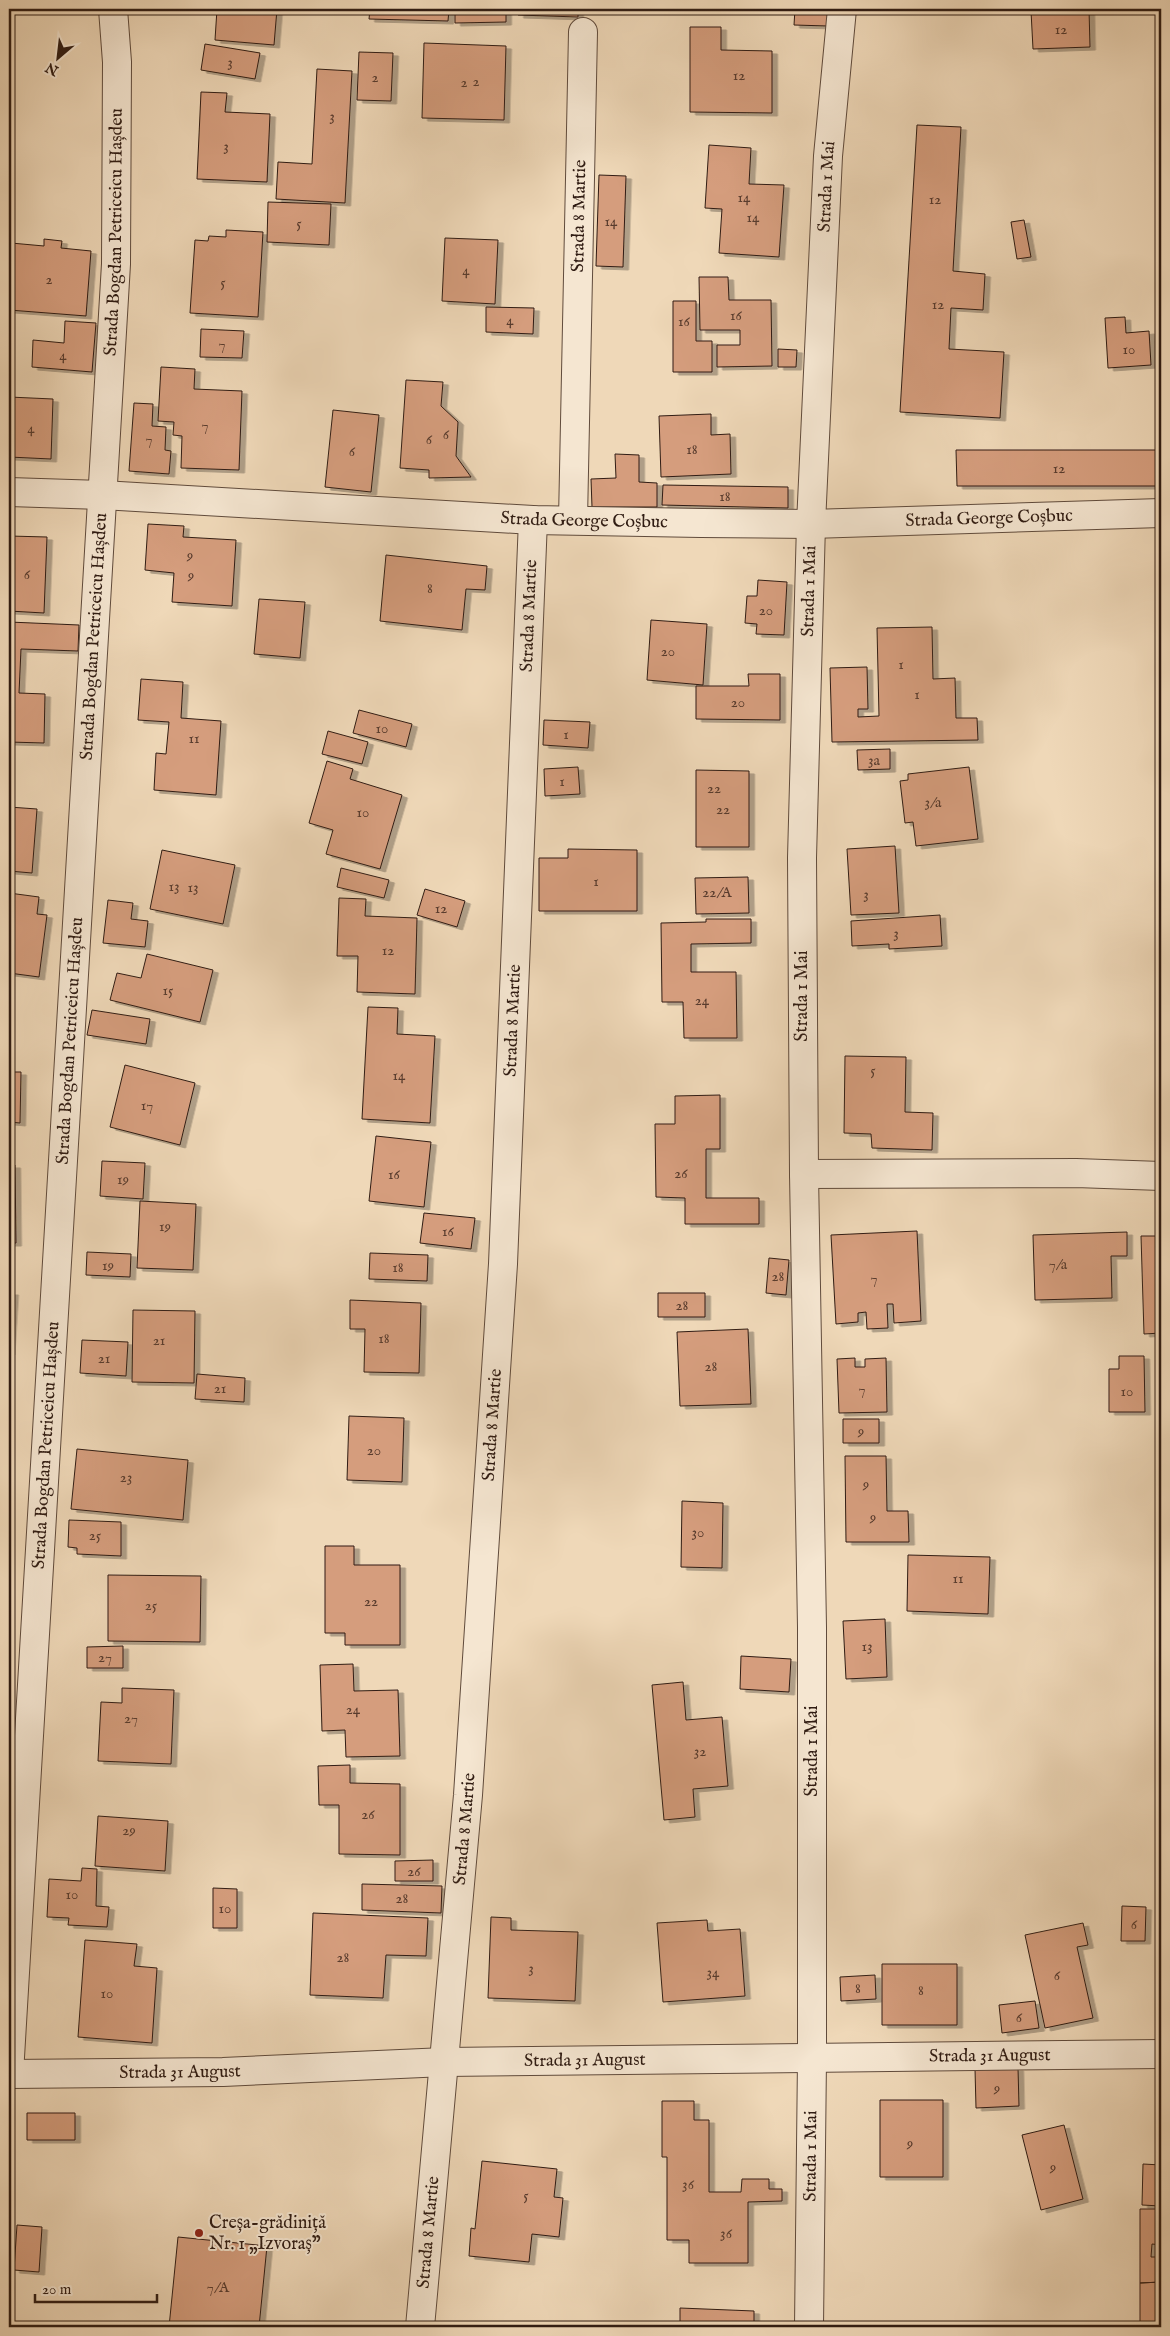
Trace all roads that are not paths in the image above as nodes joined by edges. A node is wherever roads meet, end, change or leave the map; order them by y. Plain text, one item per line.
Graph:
1 (114, 9) edge
2 (842, 9) edge
3 (583, 32) dead end
4 (9, 492) edge
5 (102, 495) junction
6 (1161, 513) edge
7 (533, 520) junction
8 (573, 520) junction
9 (811, 524) junction
10 (804, 1174) junction
11 (1161, 1176) edge
12 (1161, 2054) edge
13 (812, 2058) junction
14 (445, 2062) junction
15 (9, 2074) edge
16 (420, 2327) edge
17 (809, 2327) edge

1 - 5 street, Strada Bogdan Petriceicu Hașdeu
2 - 9 street, Strada 1 Mai
3 - 8 street, Strada 8 Martie
4 - 5 street, Strada George Coșbuc
5 - 7 street, Strada George Coșbuc
5 - 15 street, Strada Bogdan Petriceicu Hașdeu
6 - 9 street, Strada George Coșbuc
7 - 8 street, Strada George Coșbuc
7 - 14 street, Strada 8 Martie
8 - 9 street, Strada George Coșbuc
9 - 10 street, Strada 1 Mai
10 - 11 street
10 - 13 street, Strada 1 Mai
12 - 13 street, Strada 31 August
13 - 14 street, Strada 31 August
13 - 17 street, Strada 1 Mai
14 - 15 street, Strada 31 August
14 - 16 street, Strada 8 Martie

